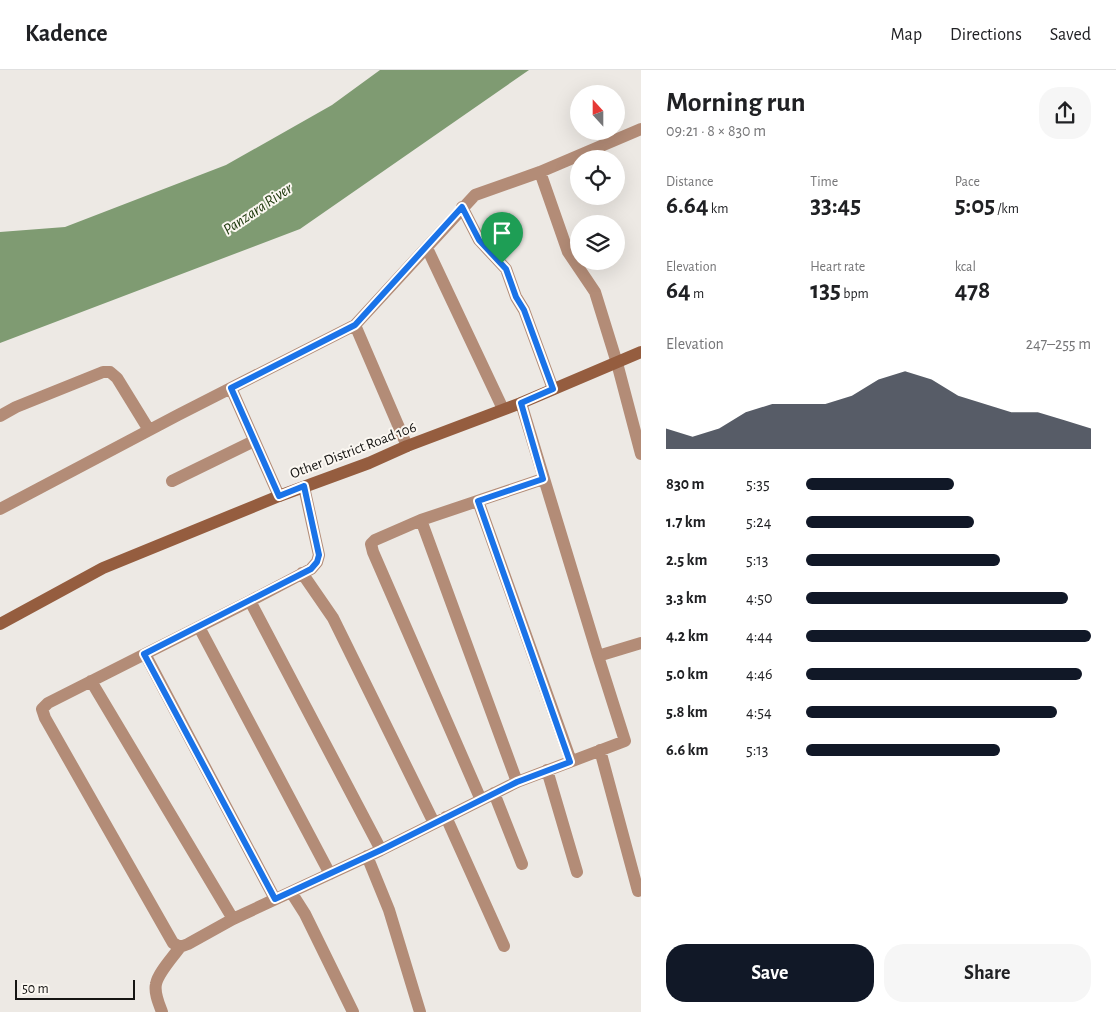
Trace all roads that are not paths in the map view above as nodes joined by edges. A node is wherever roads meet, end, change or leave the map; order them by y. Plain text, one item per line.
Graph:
1 (641, 129) edge
2 (540, 172) junction
3 (462, 207) junction
4 (426, 248) junction
5 (355, 325) junction
6 (641, 352) edge
7 (617, 363) junction
8 (231, 388) junction
9 (553, 389) junction
10 (521, 403) junction
11 (503, 409) junction
12 (0, 416) edge
13 (149, 430) junction
14 (254, 441) junction
15 (407, 446) junction
16 (641, 454) edge
17 (543, 479) junction
18 (172, 481) dead end
19 (304, 486) junction
20 (279, 496) junction
21 (478, 501) junction
22 (0, 509) edge
23 (421, 520) junction
24 (302, 574) junction
25 (250, 601) junction
26 (0, 624) edge
27 (199, 627) junction
28 (641, 643) edge
29 (144, 654) junction
30 (598, 656) junction
31 (91, 681) junction
32 (600, 750) junction
33 (570, 762) junction
34 (547, 770) junction
35 (517, 782) junction
36 (494, 793) junction
37 (481, 800) junction
38 (446, 817) junction
39 (434, 823) junction
40 (381, 850) junction
41 (367, 856) junction
42 (522, 864) dead end
43 (577, 872) dead end
44 (330, 874) junction
45 (638, 891) dead end
46 (291, 892) junction
47 (275, 899) junction
48 (233, 919) junction
49 (504, 946) dead end
50 (180, 947) junction
51 (162, 1012) edge
52 (353, 1012) edge
53 (420, 1012) edge

1 - 2 street
2 - 3 street
2 - 7 street
3 - 4 street
3 - 9 street
4 - 5 street
4 - 11 street
5 - 8 street
5 - 15 street
6 - 7 main road, Other District Road 106
7 - 9 main road, Other District Road 106
7 - 16 street
8 - 13 street
8 - 14 street
9 - 10 main road, Other District Road 106
10 - 11 main road, Other District Road 106
10 - 17 street
11 - 15 main road, Other District Road 106
12 - 13 street
13 - 22 street
14 - 18 street
14 - 20 street
15 - 19 main road, Other District Road 106
17 - 21 street
17 - 30 street
19 - 20 main road, Other District Road 106
19 - 24 street
20 - 26 main road, Other District Road 106
21 - 23 street
21 - 33 street
23 - 35 street
23 - 37 street
24 - 25 street
24 - 39 street
25 - 27 street
25 - 40 street
27 - 29 street
27 - 44 street
28 - 30 street
29 - 31 street
29 - 47 street
30 - 32 street
31 - 48 street
31 - 50 street
32 - 33 street
32 - 45 street
33 - 34 street
34 - 35 street
34 - 43 street
35 - 36 street
36 - 37 street
36 - 42 street
37 - 38 street
38 - 39 street
38 - 49 street
39 - 40 street
40 - 41 street
41 - 44 street
41 - 53 street
44 - 46 street
46 - 47 street
46 - 52 street
47 - 48 street
48 - 50 street
50 - 51 street

